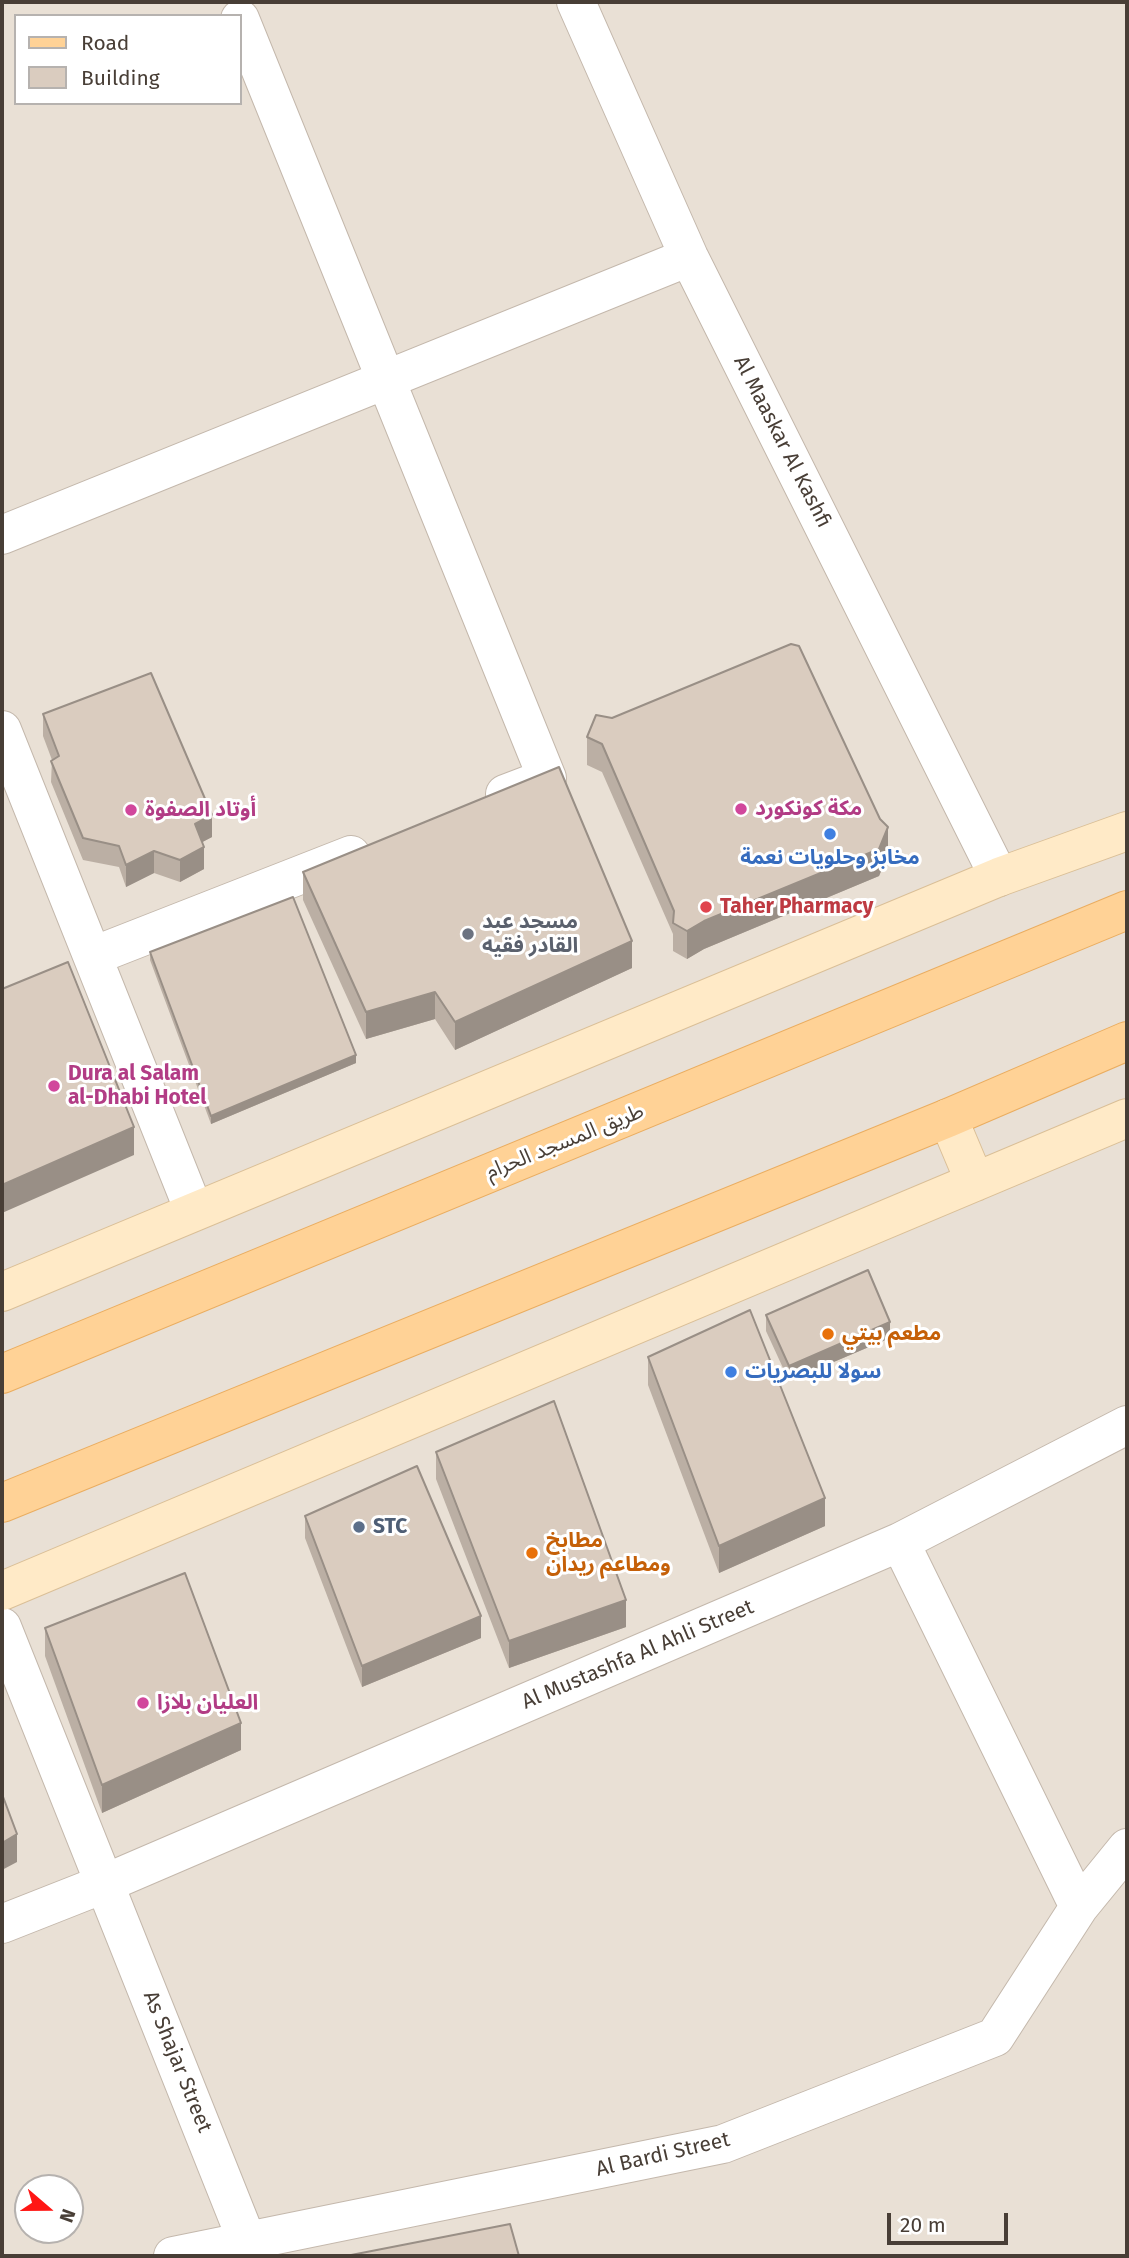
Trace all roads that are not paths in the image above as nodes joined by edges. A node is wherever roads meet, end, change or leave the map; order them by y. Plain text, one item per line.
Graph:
1 (576, 2) edge
2 (242, 24) edge
3 (689, 257) junction
4 (386, 379) junction
5 (2, 535) edge
6 (2, 730) edge
7 (470, 808) edge
8 (1127, 831) edge
9 (379, 844) edge
10 (999, 877) junction
11 (1127, 910) edge
12 (93, 956) junction
13 (1127, 1041) edge
14 (948, 1118) junction
15 (1127, 1118) edge
16 (975, 1182) junction
17 (194, 1212) junction
18 (2, 1292) edge
19 (2, 1374) edge
20 (1127, 1425) edge
21 (2, 1503) edge
22 (900, 1542) junction
23 (2, 1591) edge
24 (2, 1627) edge
25 (1127, 1848) edge
26 (106, 1884) junction
27 (1079, 1907) junction
28 (2, 1924) edge
29 (251, 2249) edge
30 (173, 2256) edge

1 - 3 street, Al Maaskar Al Kashfi
2 - 4 street
3 - 4 street
3 - 10 street, Al Maaskar Al Kashfi
4 - 5 street
4 - 7 street
6 - 12 street
8 - 10 street
9 - 12 street
10 - 17 street
11 - 19 main road, طريق المسجد الحرام
12 - 17 street
13 - 14 main road
14 - 16 street
14 - 21 main road
15 - 16 street
16 - 23 street
17 - 18 street
20 - 22 street, Al Mustashfa Al Ahli Street
22 - 26 street, Al Mustashfa Al Ahli Street
22 - 27 street
24 - 26 street, As Shajar Street
25 - 27 street, Al Bardi Street
26 - 28 street, Al Mustashfa Al Ahli Street
26 - 29 street, As Shajar Street
27 - 29 street, Al Bardi Street
29 - 30 street, Al Bardi Street

